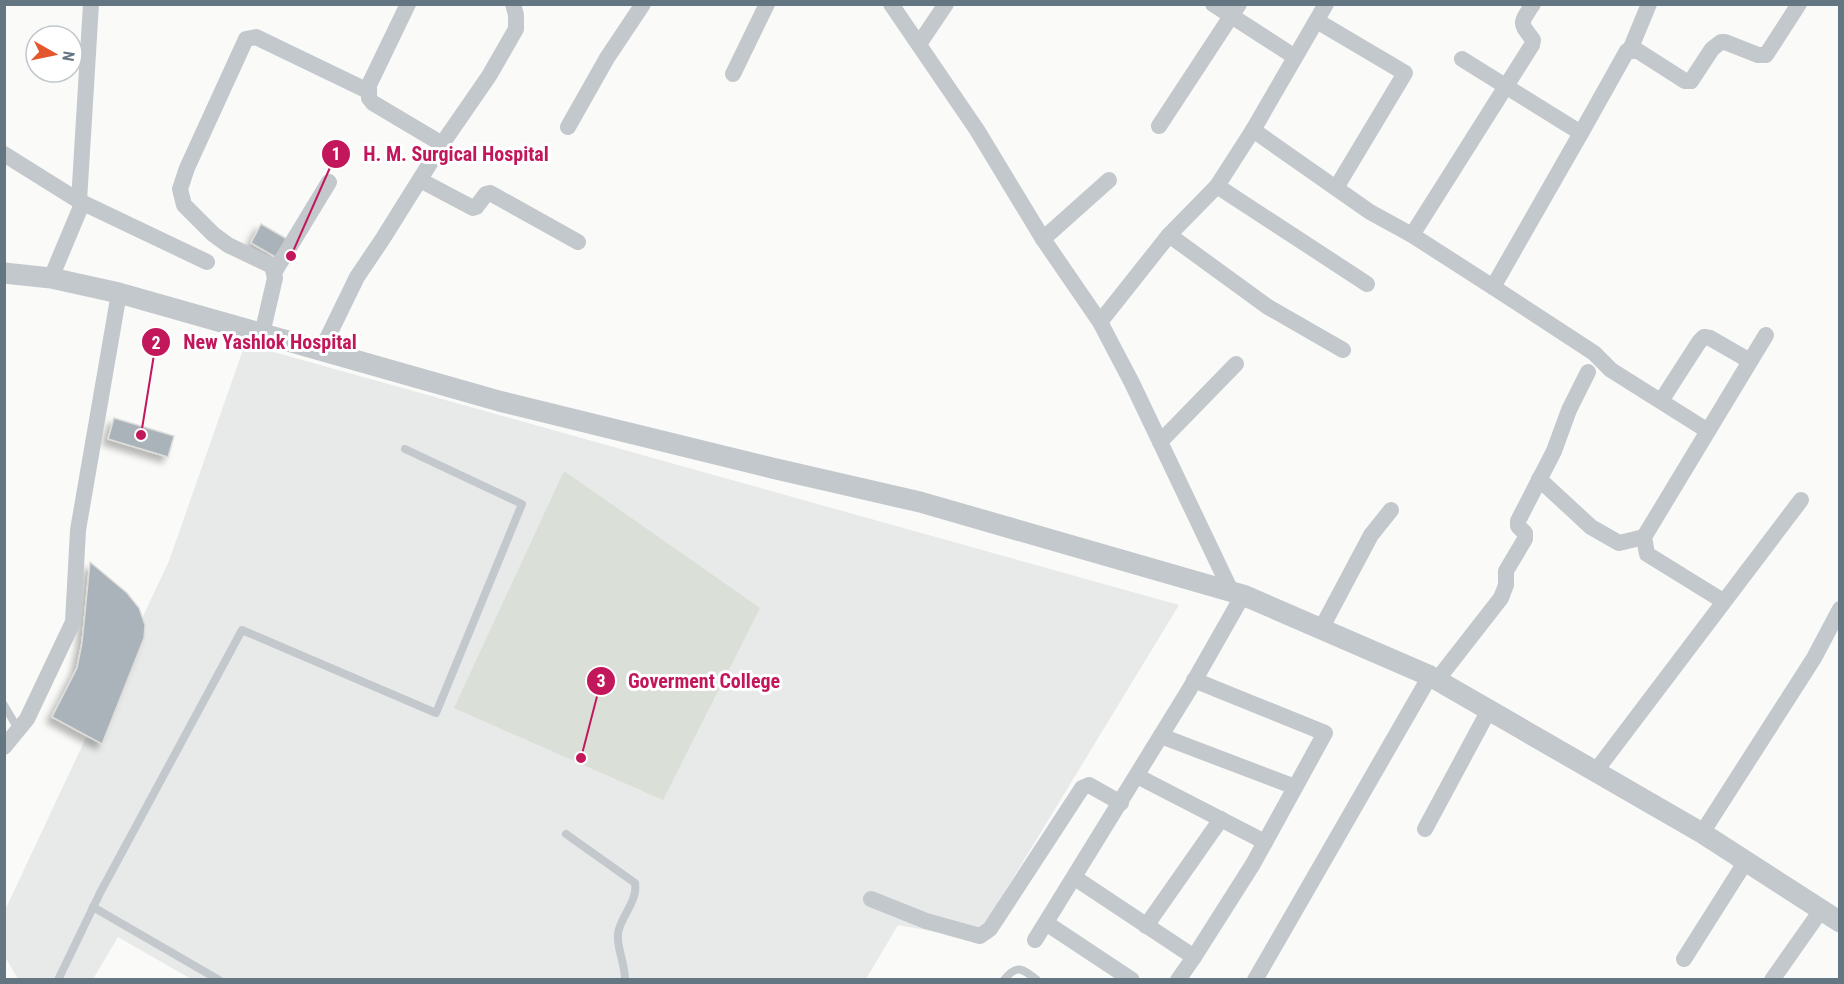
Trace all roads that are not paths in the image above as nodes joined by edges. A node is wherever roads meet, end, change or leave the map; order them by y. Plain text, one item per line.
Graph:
1 (91, 4) edge
2 (408, 4) edge
3 (513, 4) edge
4 (643, 4) edge
5 (768, 4) edge
6 (891, 4) edge
7 (946, 4) edge
8 (1213, 4) edge
9 (1326, 4) edge
10 (1533, 4) edge
11 (1649, 4) edge
12 (1799, 4) edge
13 (1235, 11) edge
14 (1317, 21) junction
15 (920, 44) junction
16 (1630, 50) junction
17 (1295, 57) junction
18 (1462, 59) dead end
19 (733, 74) dead end
20 (1506, 86) junction
21 (368, 91) junction
22 (1159, 126) dead end
23 (568, 127) dead end
24 (1253, 130) junction
25 (1581, 133) junction
26 (442, 144) junction
27 (4, 154) edge
28 (420, 180) junction
29 (1109, 180) dead end
30 (329, 182) dead end
31 (1217, 186) junction
32 (1336, 188) junction
33 (79, 201) junction
34 (1169, 235) junction
35 (1412, 236) junction
36 (1043, 239) junction
37 (578, 242) dead end
38 (207, 262) dead end
39 (275, 272) junction
40 (4, 273) edge
41 (51, 278) junction
42 (1367, 284) dead end
43 (1493, 287) junction
44 (119, 293) junction
45 (1100, 322) junction
46 (262, 334) junction
47 (1766, 335) dead end
48 (1343, 350) dead end
49 (321, 351) junction
50 (1750, 361) junction
51 (1236, 364) dead end
52 (1588, 372) dead end
53 (1661, 401) junction
54 (1707, 431) junction
55 (1160, 442) junction
56 (405, 449) dead end
57 (1539, 479) junction
58 (1801, 500) dead end
59 (1391, 510) dead end
60 (1644, 537) junction
61 (1237, 593) junction
62 (1724, 601) junction
63 (1839, 609) edge
64 (1321, 629) junction
65 (1434, 678) junction
66 (1194, 680) junction
67 (4, 705) edge
68 (1489, 710) junction
69 (18, 730) junction
70 (1161, 736) junction
71 (4, 747) edge
72 (1595, 772) junction
73 (1137, 776) junction
74 (1295, 787) junction
75 (1120, 803) junction
76 (1221, 819) junction
77 (1425, 829) dead end
78 (1702, 833) junction
79 (566, 834) dead end
80 (1265, 842) junction
81 (1746, 861) junction
82 (1075, 878) junction
83 (871, 899) dead end
84 (93, 907) junction
85 (1822, 909) junction
86 (1839, 922) edge
87 (1046, 923) junction
88 (1146, 926) junction
89 (1035, 940) dead end
90 (1194, 957) junction
91 (1684, 959) dead end
92 (58, 980) edge
93 (219, 980) edge
94 (625, 980) edge
95 (1004, 980) edge
96 (1037, 980) edge
97 (1132, 980) edge
98 (1178, 980) edge
99 (1255, 980) edge
100 (1772, 980) edge

1 - 33 street
2 - 21 street
3 - 26 street
4 - 23 street
5 - 19 street
6 - 15 street
7 - 15 street
8 - 13 street
9 - 14 street
10 - 20 street
11 - 16 street
12 - 16 street
13 - 17 street
13 - 22 street
14 - 17 street
14 - 32 street
15 - 36 street
16 - 25 street
17 - 24 street
18 - 20 street
20 - 25 street
20 - 35 street
21 - 26 street
21 - 39 street
24 - 31 street
24 - 32 street
25 - 43 street
26 - 28 street
27 - 33 street
28 - 37 street
28 - 49 street
29 - 36 street
30 - 39 street
31 - 34 street
31 - 42 street
32 - 35 street
33 - 38 street
33 - 41 street
34 - 45 street
34 - 48 street
35 - 43 street
36 - 45 street
39 - 46 street
40 - 41 street
41 - 44 street
43 - 53 street
44 - 46 street
44 - 69 street
45 - 55 street
46 - 49 street
47 - 50 street
49 - 61 street
50 - 53 street
50 - 54 street
51 - 55 street
52 - 57 street
53 - 54 street
54 - 60 street
55 - 61 street
56 - 84 lane
57 - 60 street
57 - 65 street
58 - 62 street
59 - 64 street
60 - 62 street
61 - 64 street
61 - 66 street
62 - 72 street
63 - 78 street
64 - 65 street
65 - 68 street
65 - 99 street
66 - 70 street
66 - 74 street
67 - 69 lane
68 - 72 street
68 - 77 street
69 - 71 street
70 - 73 street
70 - 74 street
72 - 78 street
73 - 75 street
73 - 76 street
74 - 80 street
75 - 82 street
75 - 83 street
76 - 80 street
76 - 88 street
78 - 81 street
79 - 94 lane
80 - 90 street
81 - 85 street
81 - 91 street
82 - 87 street
82 - 88 street
84 - 92 lane
84 - 93 lane
85 - 86 street
85 - 100 street
87 - 89 street
87 - 97 street
88 - 90 street
90 - 98 street
95 - 96 lane

